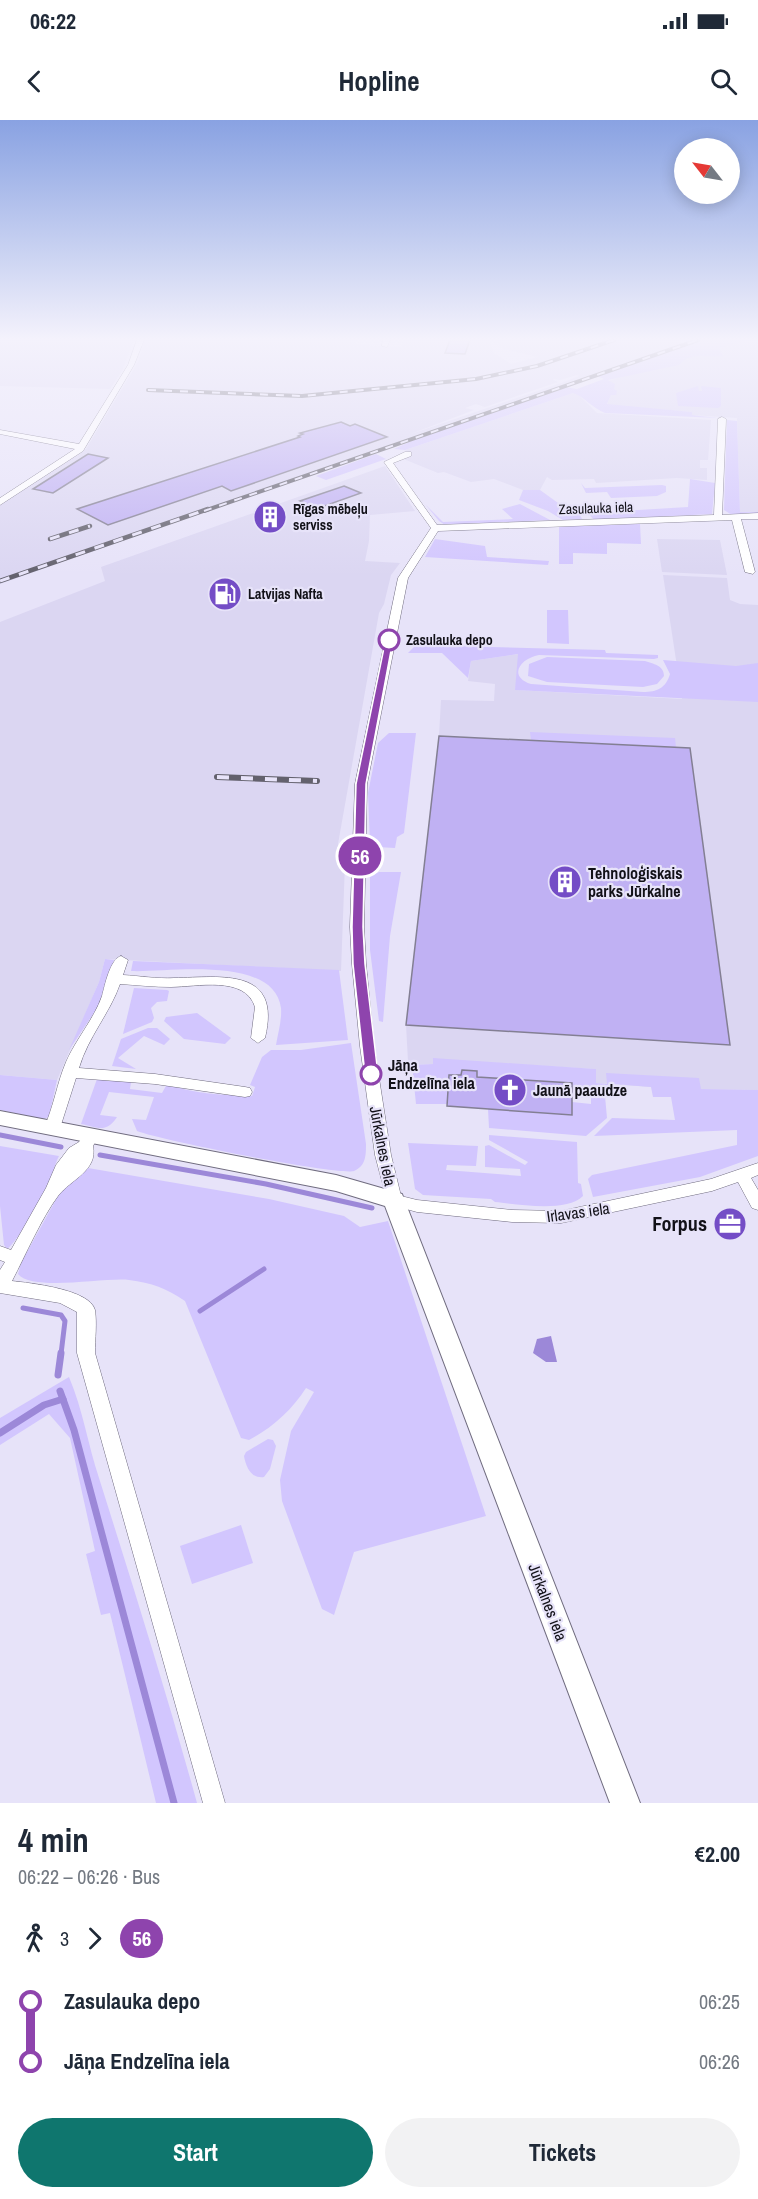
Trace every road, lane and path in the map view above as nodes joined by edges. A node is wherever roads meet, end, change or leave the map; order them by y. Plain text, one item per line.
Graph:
1 (722, 418) dead end
2 (98, 419) edge
3 (0, 432) edge
4 (80, 447) junction
5 (408, 454) dead end
6 (0, 502) edge
7 (758, 516) edge
8 (736, 517) junction
9 (718, 518) junction
10 (435, 528) junction
11 (750, 572) dead end
12 (121, 960) dead end
13 (115, 979) junction
14 (258, 1038) dead end
15 (69, 1072) junction
16 (245, 1092) dead end
17 (0, 1118) edge
18 (52, 1128) junction
19 (88, 1141) junction
20 (758, 1169) edge
21 (742, 1176) junction
22 (394, 1200) junction
23 (758, 1204) edge
24 (8, 1256) edge
25 (0, 1286) edge
26 (214, 1803) edge
27 (625, 1803) edge

1 - 9 street
2 - 4 street
3 - 4 street
4 - 6 street
5 - 10 street
7 - 8 street, Zasulauka iela
8 - 9 street, Zasulauka iela
8 - 11 street
9 - 10 street, Zasulauka iela
10 - 22 street, Jūrkalnes iela
12 - 13 street
13 - 14 street
13 - 15 street
15 - 16 street
15 - 18 street
17 - 18 street
18 - 19 street
19 - 22 street
19 - 24 street
20 - 21 street, Irlavas iela
21 - 22 street, Irlavas iela
21 - 23 street
22 - 27 street, Jūrkalnes iela
24 - 25 street
25 - 26 street

